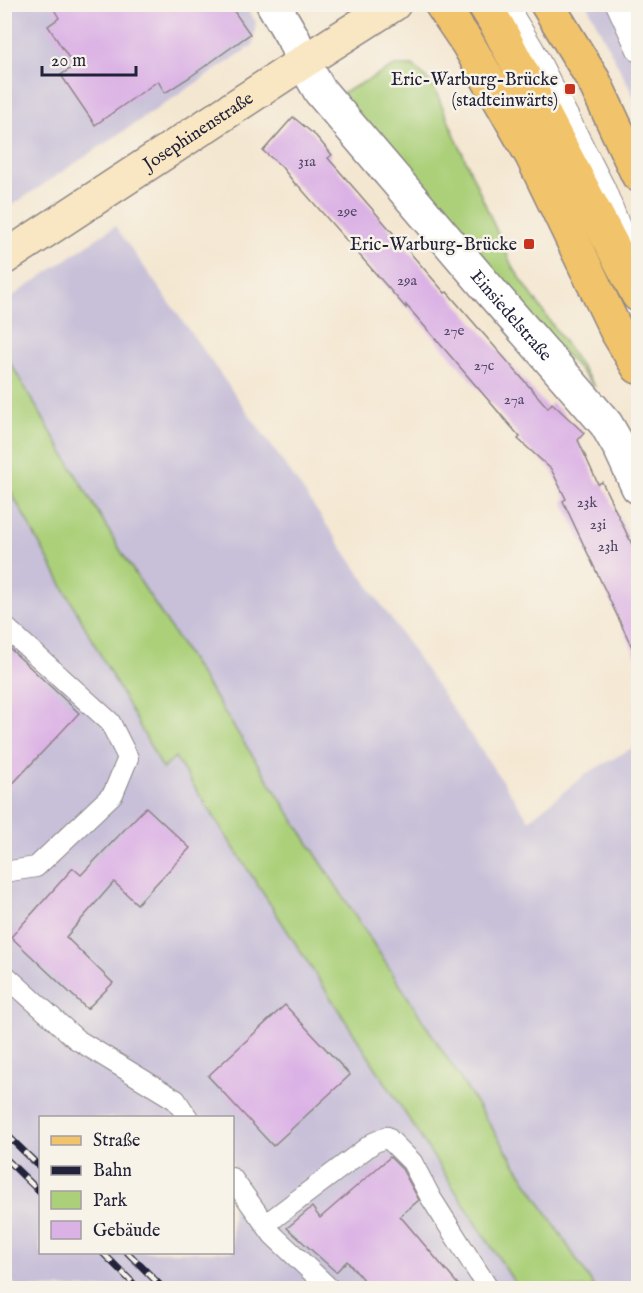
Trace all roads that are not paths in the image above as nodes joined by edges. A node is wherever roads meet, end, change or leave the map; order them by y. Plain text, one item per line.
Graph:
1 (273, 4) edge
2 (394, 4) edge
3 (441, 4) edge
4 (484, 4) edge
5 (512, 4) edge
6 (547, 4) edge
7 (616, 4) edge
8 (639, 52) edge
9 (303, 62) junction
10 (639, 175) edge
11 (4, 258) edge
12 (639, 271) edge
13 (639, 295) edge
14 (639, 367) edge
15 (639, 487) edge
16 (4, 626) edge
17 (4, 872) edge
18 (4, 974) edge
19 (187, 1116) edge
20 (234, 1181) edge
21 (266, 1224) junction
22 (329, 1288) edge
23 (488, 1288) edge

1 - 9 street, Einsiedelstraße
2 - 9 street, Josephinenstraße
3 - 14 main road
4 - 13 main road
5 - 12 lane
6 - 10 main road
7 - 8 lane
9 - 11 street, Josephinenstraße
9 - 15 street, Einsiedelstraße
16 - 17 lane
18 - 19 lane
20 - 21 lane
21 - 22 lane
21 - 23 lane

